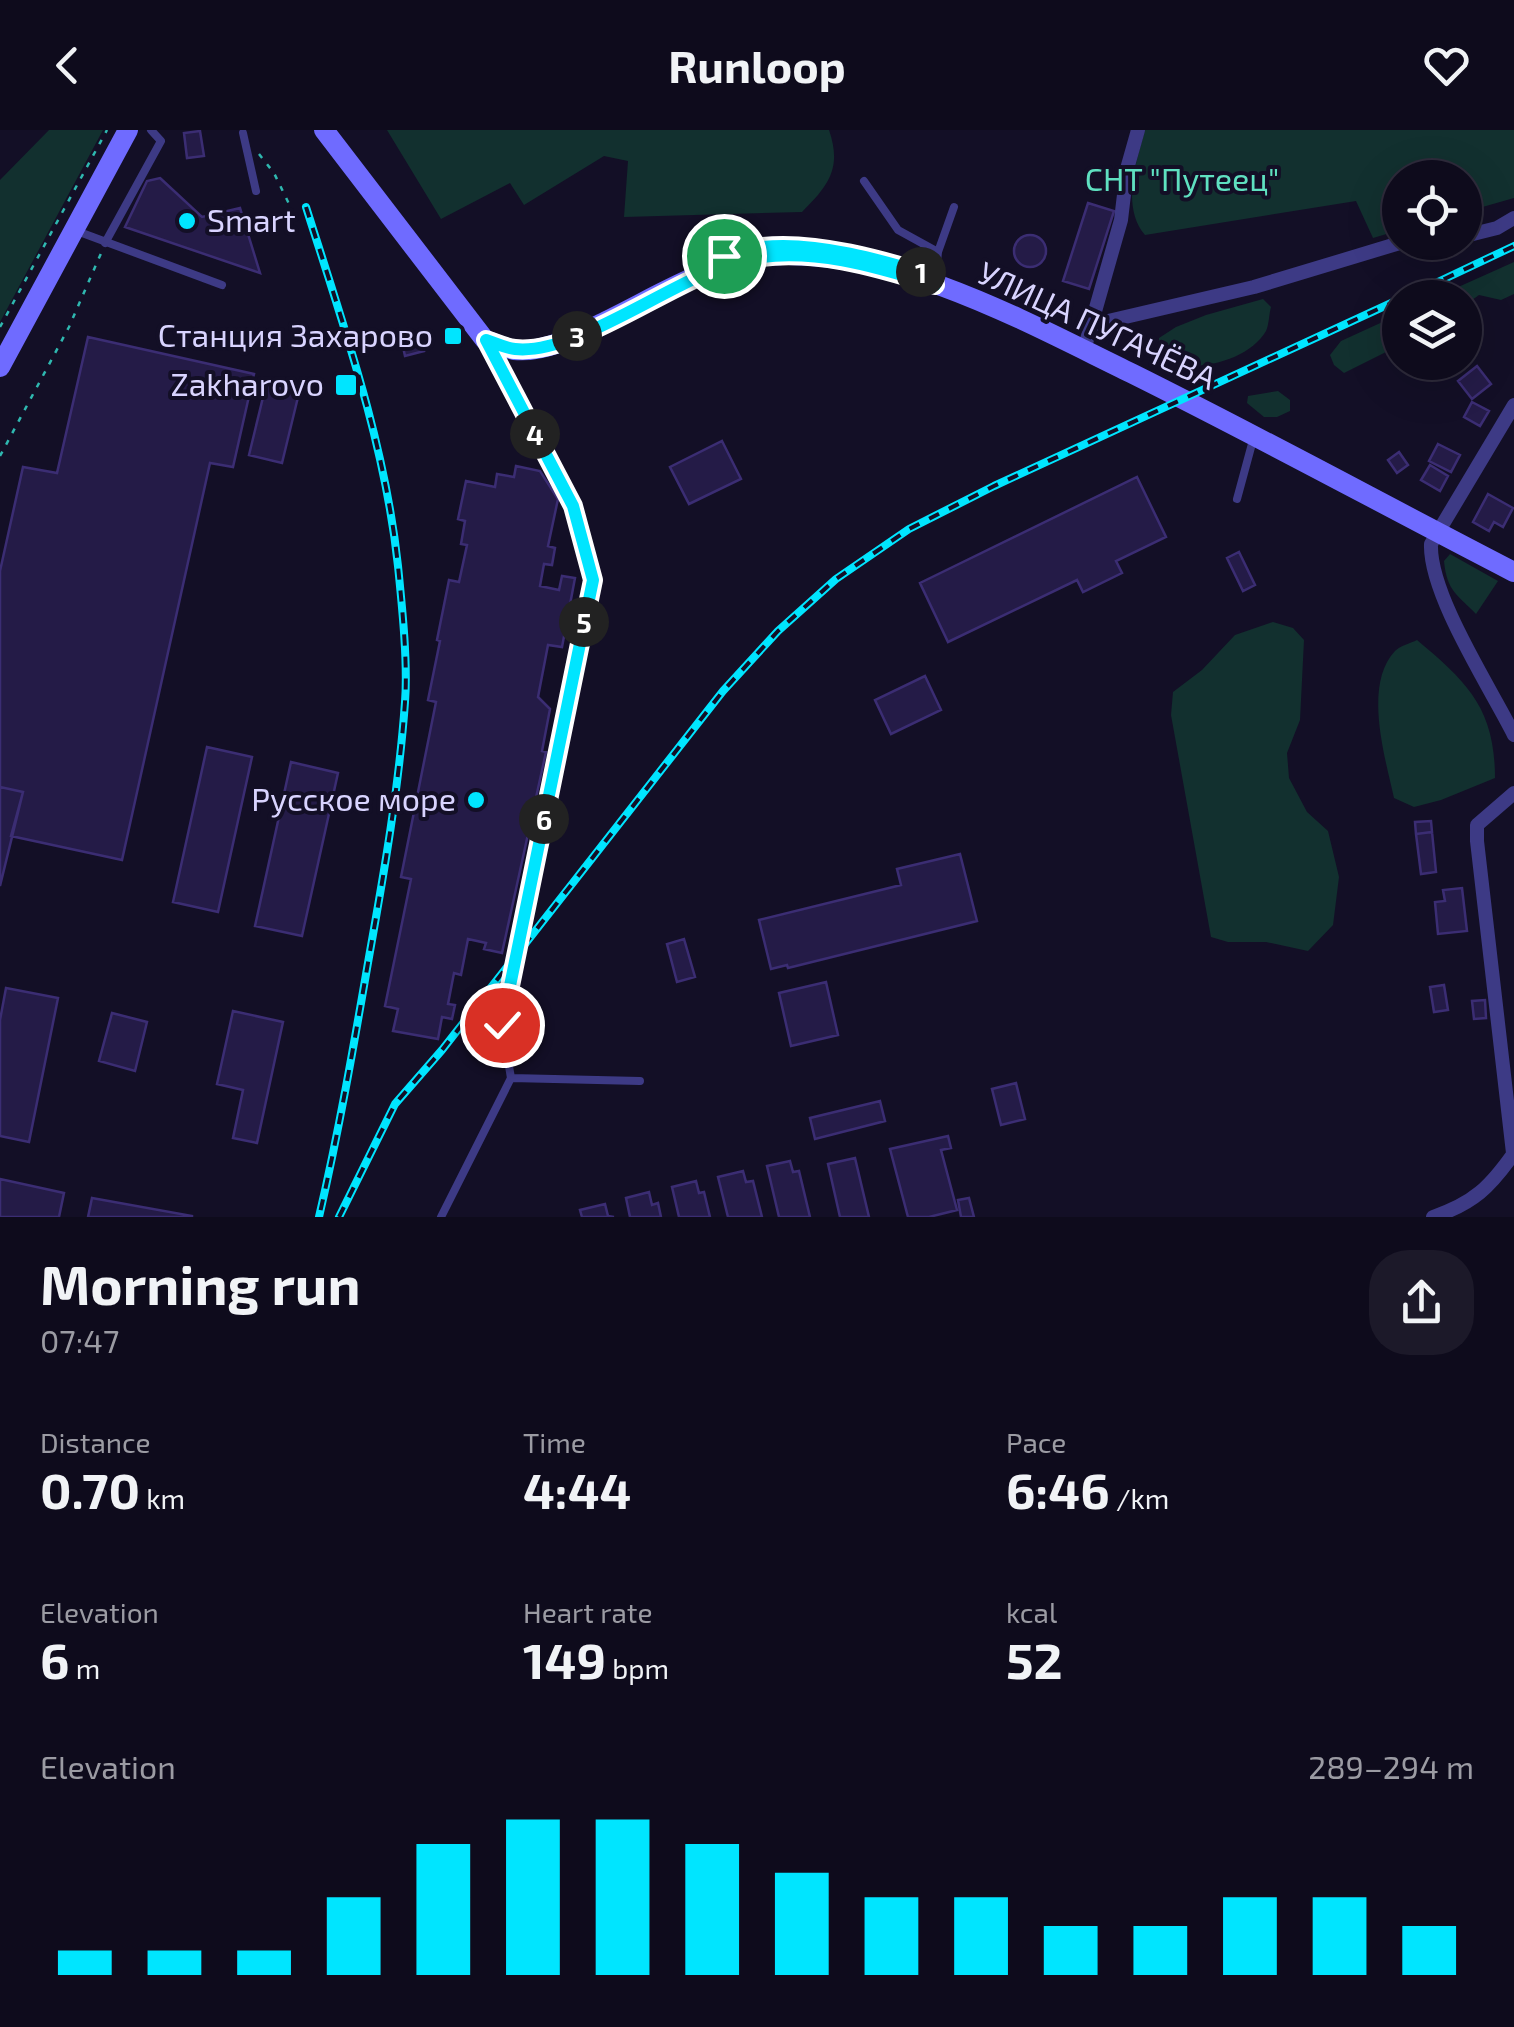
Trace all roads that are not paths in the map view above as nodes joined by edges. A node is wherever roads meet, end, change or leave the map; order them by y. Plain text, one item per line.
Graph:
1 (128, 130) edge
2 (151, 130) edge
3 (324, 130) edge
4 (1138, 130) edge
5 (244, 133) road end
6 (864, 181) dead end
7 (256, 191) dead end
8 (954, 207) dead end
9 (1514, 218) edge
10 (74, 230) junction
11 (1482, 232) edge
12 (105, 243) junction
13 (1382, 248) edge
14 (938, 252) junction
15 (222, 285) dead end
16 (935, 285) junction
17 (1092, 326) junction
18 (486, 340) junction
19 (1084, 350) junction
20 (0, 367) edge
21 (1514, 405) edge
22 (1254, 434) junction
23 (1237, 498) dead end
24 (1438, 532) junction
25 (1514, 572) edge
26 (1514, 734) edge
27 (1514, 793) edge
28 (511, 1078) junction
29 (640, 1080) dead end
30 (1514, 1153) edge
31 (441, 1217) edge
32 (1433, 1217) edge

1 - 10 street
2 - 12 lane
3 - 18 street
4 - 17 street
5 - 7 lane
6 - 14 lane
8 - 14 lane
9 - 11 street
10 - 12 lane
10 - 20 street
12 - 15 lane
13 - 17 street
14 - 16 lane
16 - 18 street, УЛИЦА ПУГАЧЁВА
16 - 19 street, УЛИЦА ПУГАЧЁВА
17 - 19 street
18 - 28 lane
19 - 22 street, УЛИЦА ПУГАЧЁВА
21 - 24 street
22 - 23 lane
22 - 24 street, УЛИЦА ПУГАЧЁВА
24 - 25 street, УЛИЦА ПУГАЧЁВА
24 - 26 street
27 - 30 street
28 - 29 lane
28 - 31 lane
30 - 32 street

